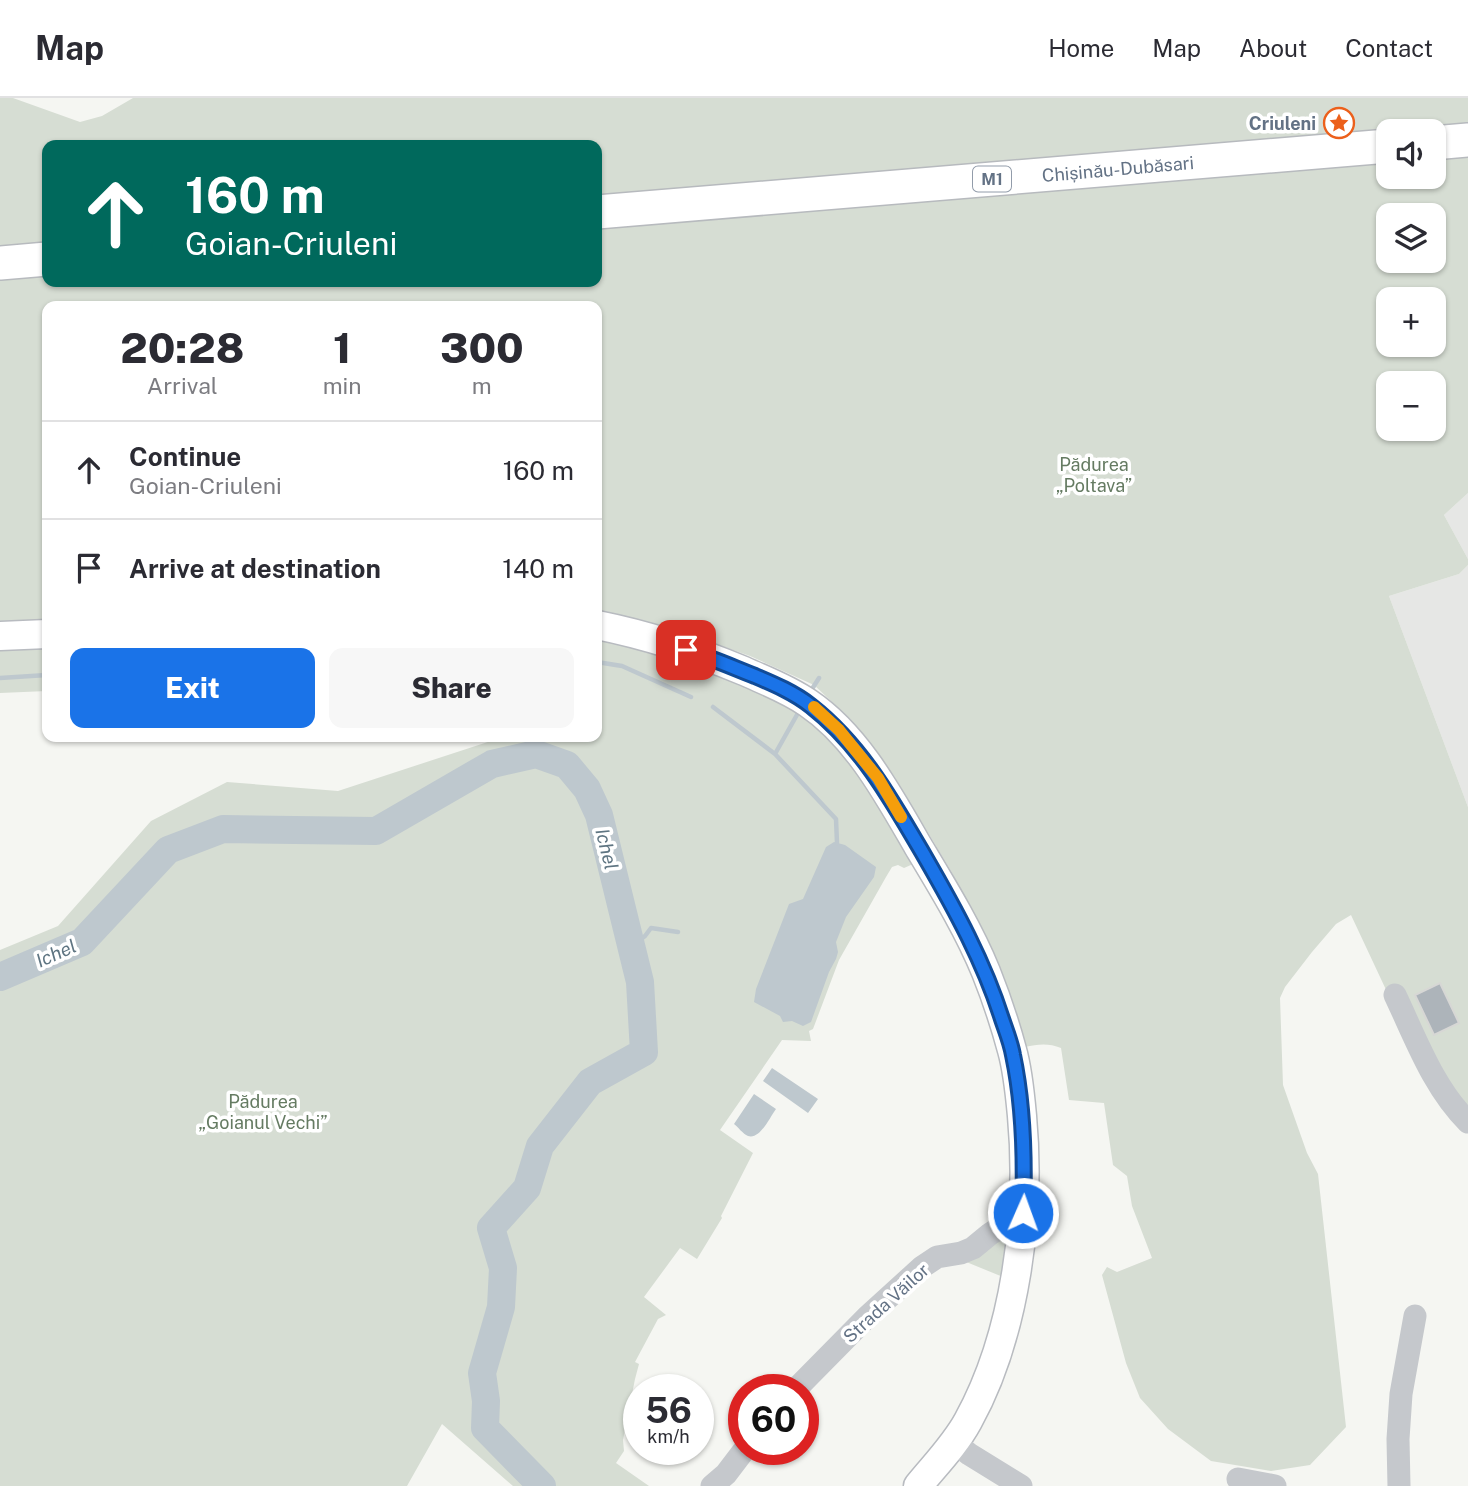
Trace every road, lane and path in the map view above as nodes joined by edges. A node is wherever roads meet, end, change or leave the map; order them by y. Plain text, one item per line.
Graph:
1 (1468, 140) edge
2 (1446, 142) edge
3 (1376, 147) edge
4 (602, 212) edge
5 (42, 259) edge
6 (0, 263) edge
7 (602, 626) edge
8 (42, 634) edge
9 (0, 636) edge
10 (1395, 995) dead end
11 (1468, 1122) edge
12 (1023, 1213) junction
13 (1415, 1316) dead end
14 (812, 1374) edge
15 (954, 1442) junction
16 (733, 1465) edge
17 (1238, 1479) dead end
18 (712, 1486) edge
19 (918, 1486) edge
20 (1021, 1486) edge
21 (1275, 1486) edge
22 (1399, 1486) edge

1 - 2 highway
3 - 4 highway, Chișinău-Dubăsari / M1
5 - 6 highway
7 - 12 main road
8 - 9 main road
10 - 11 street
12 - 14 street, Strada Văilor
12 - 15 main road
13 - 22 street
15 - 19 main road
15 - 20 street
16 - 18 street
17 - 21 street

